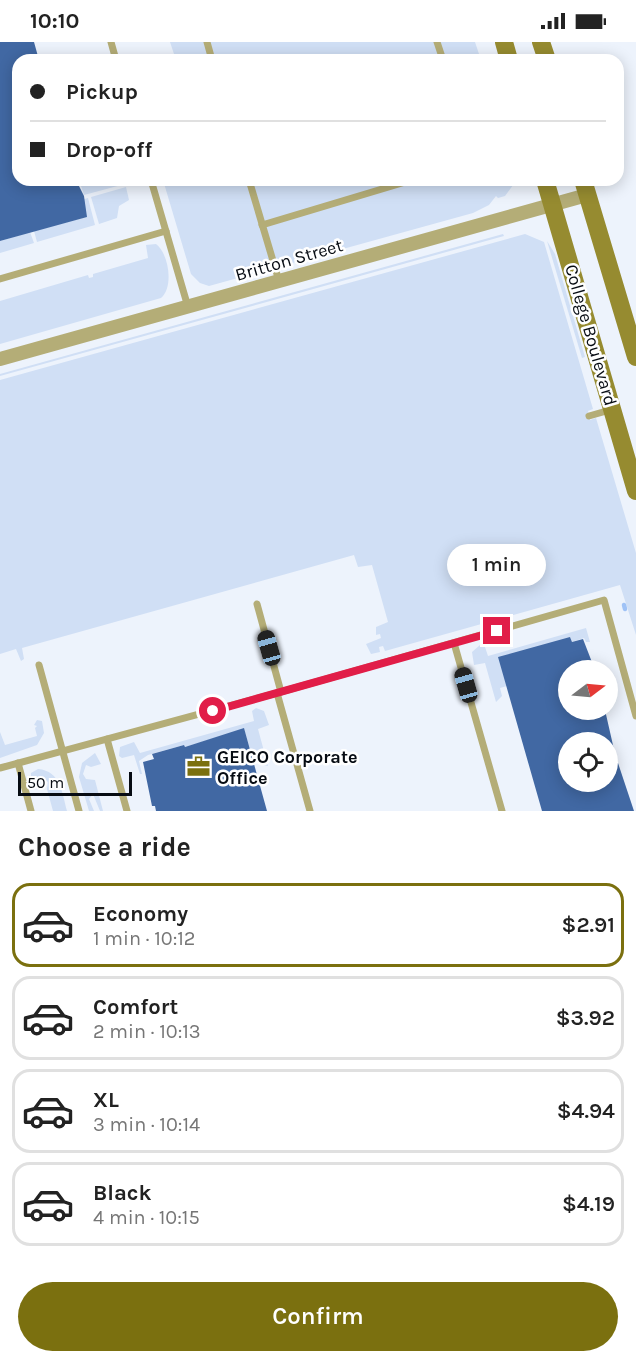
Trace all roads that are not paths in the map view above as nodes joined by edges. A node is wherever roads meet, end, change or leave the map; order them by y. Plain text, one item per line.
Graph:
1 (153, 186) edge
2 (251, 186) edge
3 (392, 186) edge
4 (547, 186) edge
5 (585, 187) edge
6 (552, 205) junction
7 (262, 225) junction
8 (166, 231) junction
9 (0, 279) edge
10 (279, 281) junction
11 (188, 307) junction
12 (636, 357) edge
13 (0, 359) edge
14 (612, 409) junction
15 (589, 416) dead end
16 (636, 491) edge
17 (257, 604) dead end
18 (454, 643) junction
19 (39, 665) dead end
20 (279, 693) junction
21 (636, 716) edge
22 (106, 739) junction
23 (63, 750) junction
24 (18, 763) junction
25 (0, 768) edge
26 (31, 811) edge
27 (79, 811) edge
28 (127, 811) edge
29 (310, 811) edge
30 (502, 811) edge

1 - 8 lane
2 - 7 lane
3 - 7 lane
4 - 6 main road, College Boulevard
5 - 6 street, Britton Street
5 - 12 main road, College Boulevard
6 - 10 street, Britton Street
6 - 14 main road, College Boulevard
7 - 10 lane
8 - 9 lane
8 - 11 lane
10 - 11 street, Britton Street
11 - 13 street, Britton Street
14 - 15 lane
14 - 16 main road, College Boulevard
17 - 20 lane
18 - 20 lane
18 - 21 lane
18 - 30 lane
19 - 23 lane
20 - 22 lane
20 - 29 lane
22 - 23 lane
22 - 28 lane
23 - 24 lane
23 - 27 lane
24 - 25 lane
24 - 26 lane

